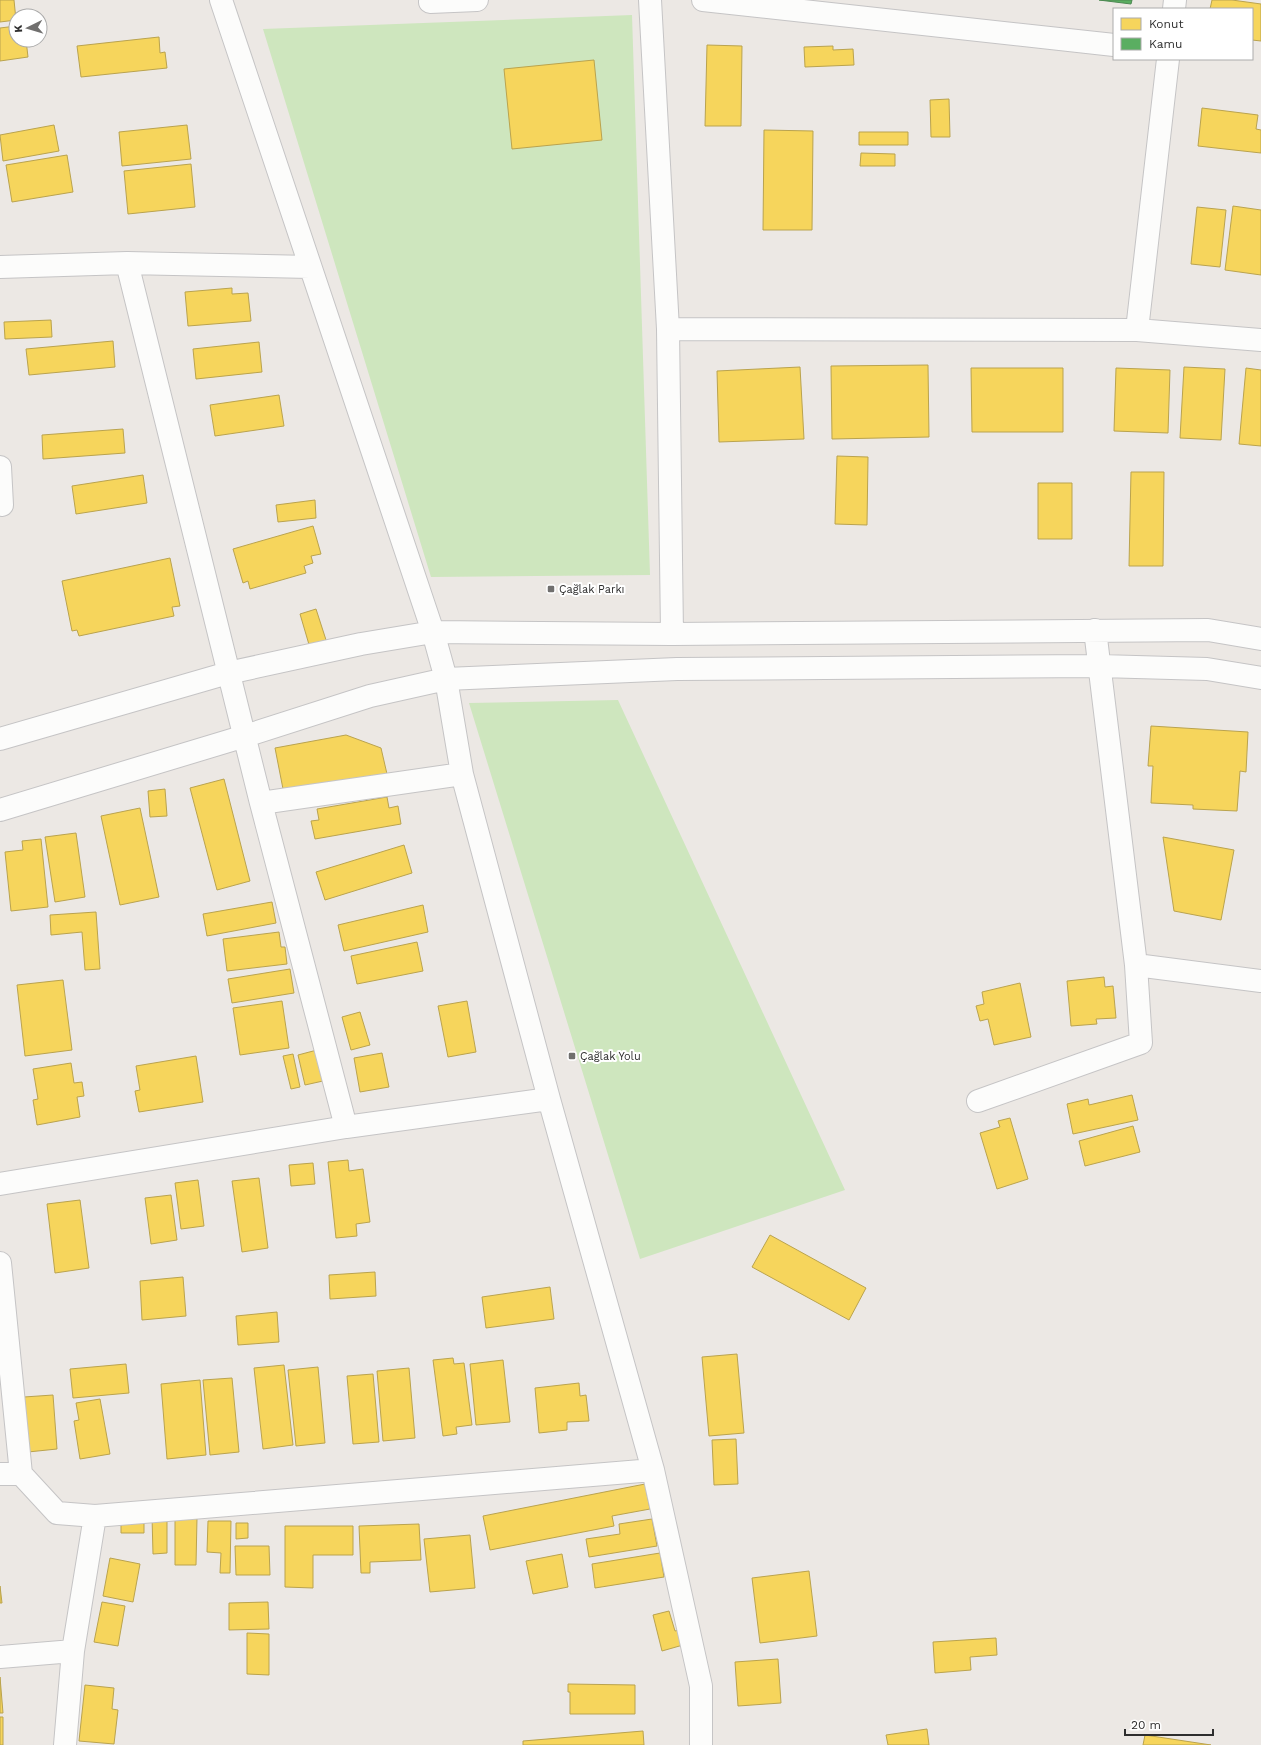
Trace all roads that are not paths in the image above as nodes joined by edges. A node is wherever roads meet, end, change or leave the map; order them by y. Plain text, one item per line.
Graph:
1 (221, 0) edge
2 (477, 0) edge
3 (650, 0) edge
4 (703, 0) edge
5 (430, 2) dead end
6 (1113, 44) edge
7 (1168, 60) edge
8 (127, 263) junction
9 (0, 267) edge
10 (310, 267) junction
11 (668, 329) junction
12 (1138, 330) junction
13 (1261, 340) edge
14 (0, 467) edge
15 (2, 505) dead end
16 (1095, 630) junction
17 (433, 632) junction
18 (672, 634) junction
19 (1261, 639) edge
20 (1100, 666) junction
21 (228, 672) junction
22 (1261, 678) edge
23 (446, 679) junction
24 (245, 736) junction
25 (0, 739) edge
26 (462, 774) junction
27 (261, 803) junction
28 (0, 810) edge
29 (1136, 964) junction
30 (1261, 981) edge
31 (549, 1099) junction
32 (978, 1101) dead end
33 (346, 1127) junction
34 (0, 1184) edge
35 (0, 1263) edge
36 (653, 1470) junction
37 (0, 1474) edge
38 (21, 1474) junction
39 (95, 1516) junction
40 (73, 1651) junction
41 (0, 1657) edge
42 (65, 1745) edge
43 (702, 1745) edge

1 - 10 street
2 - 5 street
3 - 11 street
4 - 6 street
7 - 12 street
8 - 9 street
8 - 10 street
8 - 21 street
10 - 17 street
11 - 12 street
11 - 18 street
12 - 13 street
14 - 15 street
16 - 18 street
16 - 19 street
16 - 20 street
17 - 18 street
17 - 21 street
17 - 23 street
20 - 22 street
20 - 23 street
20 - 29 street
21 - 24 street
21 - 25 street
23 - 24 street
23 - 26 street
24 - 27 street
24 - 28 street
26 - 27 street
26 - 31 street
27 - 33 street
29 - 30 street
29 - 32 street
31 - 33 street
31 - 36 street
33 - 34 street
35 - 38 street
36 - 39 street
36 - 43 street
37 - 38 street
38 - 39 street
39 - 40 street
40 - 41 street
40 - 42 street

